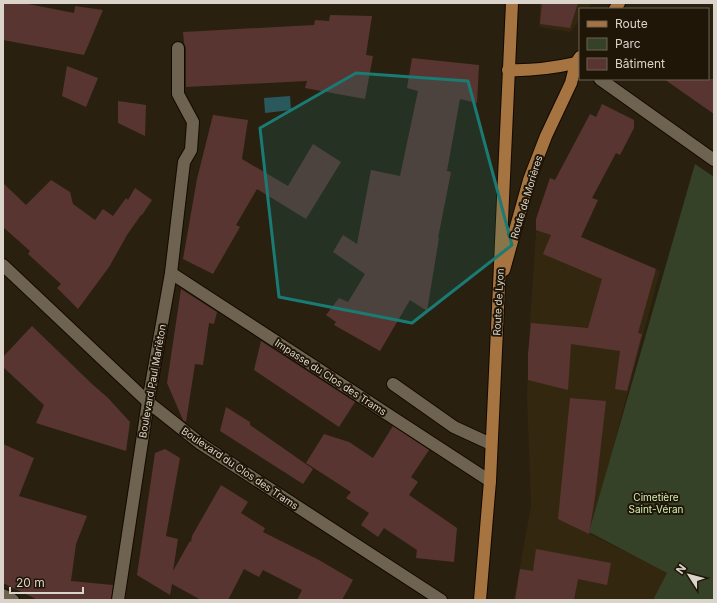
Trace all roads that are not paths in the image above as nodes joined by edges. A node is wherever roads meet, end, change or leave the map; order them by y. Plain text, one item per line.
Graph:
1 (512, 3) edge
2 (178, 48) dead end
3 (579, 62) edge
4 (508, 70) junction
5 (601, 80) edge
6 (714, 160) edge
7 (3, 265) edge
8 (171, 273) junction
9 (498, 290) junction
10 (393, 384) dead end
11 (148, 402) junction
12 (491, 444) junction
13 (490, 481) junction
14 (3, 594) edge
15 (13, 600) edge
16 (118, 600) edge
17 (441, 600) edge
18 (480, 600) edge

1 - 4 main road, Route de Lyon
2 - 8 street, Boulevard Paul Marièton
3 - 4 main road, Route de Morières
3 - 9 main road, Route de Morières
4 - 9 main road, Route de Lyon
5 - 6 street
7 - 11 street, Boulevard du Clos des Trams
8 - 11 street, Boulevard Paul Marièton
8 - 13 street, Impasse du Clos des Trams
9 - 12 main road, Route de Lyon
10 - 12 street
11 - 16 street, Boulevard Paul Marièton
11 - 17 street, Boulevard du Clos des Trams
12 - 13 main road, Route de Lyon
13 - 18 main road, Route de Lyon
14 - 15 street

